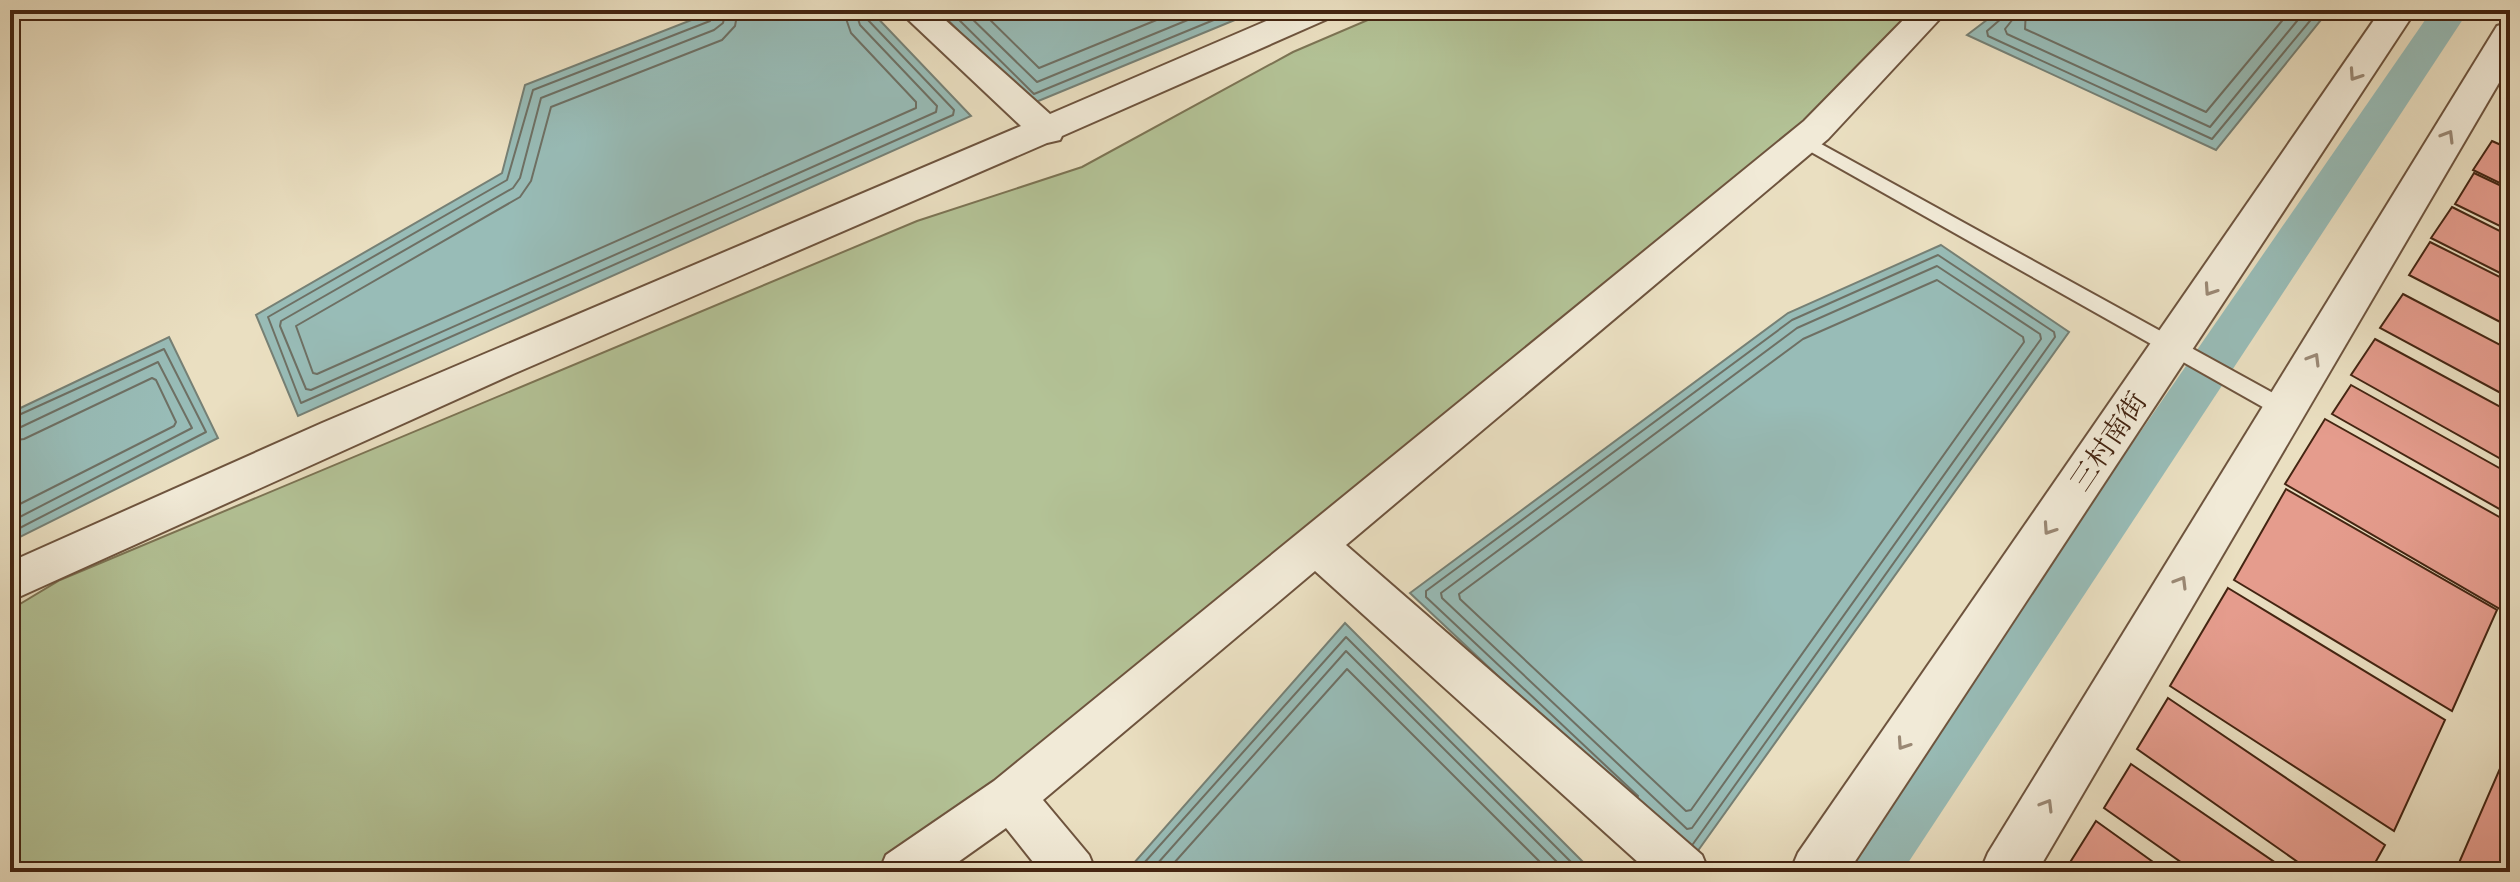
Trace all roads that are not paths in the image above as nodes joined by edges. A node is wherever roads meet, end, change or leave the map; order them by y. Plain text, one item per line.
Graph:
1 (914, 10) edge
2 (1321, 10) edge
3 (1932, 10) edge
4 (2399, 10) edge
5 (2510, 34) edge
6 (1048, 131) junction
7 (1803, 140) junction
8 (2183, 353) junction
9 (2284, 409) junction
10 (1316, 545) junction
11 (10, 582) edge
12 (1011, 797) junction
13 (903, 872) edge
14 (1072, 872) edge
15 (1685, 872) edge
16 (1817, 872) edge
17 (2007, 872) edge

1 - 6 street
2 - 6 street
3 - 7 street
4 -> 8 street, 三村南街
9 -> 5 street
6 - 11 street
7 - 8 lane
7 - 10 street
8 - 9 lane
8 -> 16 street, 三村南街
17 -> 9 street
10 - 12 street
10 - 15 street
12 - 13 street
12 - 14 street

